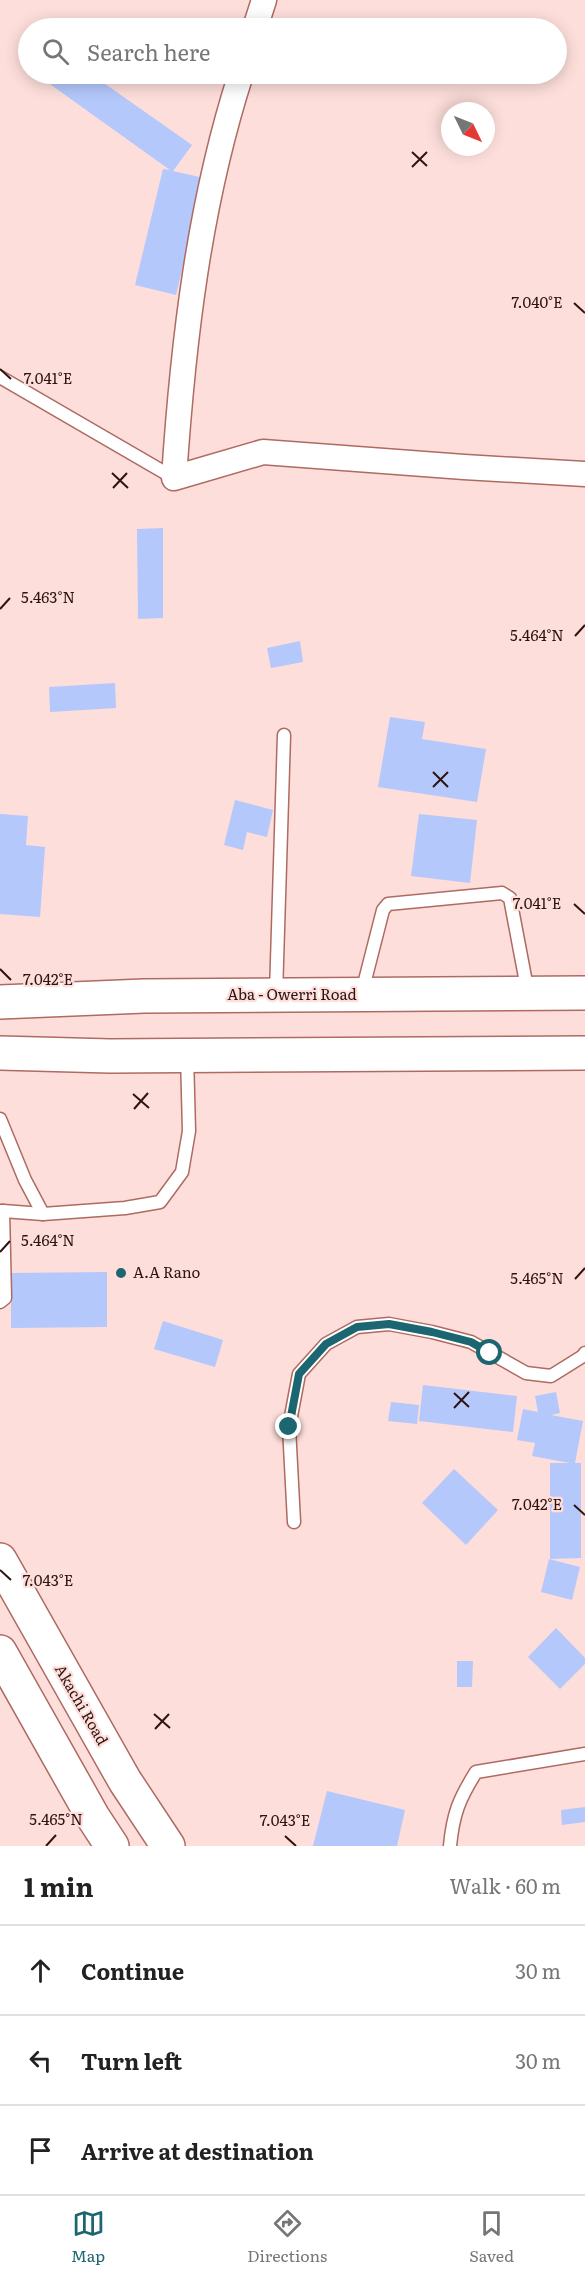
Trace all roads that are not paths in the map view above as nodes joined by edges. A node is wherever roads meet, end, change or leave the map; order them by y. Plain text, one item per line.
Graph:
1 (264, 0) edge
2 (258, 18) edge
3 (238, 84) edge
4 (0, 377) edge
5 (585, 474) edge
6 (174, 478) junction
7 (284, 735) dead end
8 (585, 993) edge
9 (361, 994) junction
10 (529, 994) junction
11 (276, 995) junction
12 (0, 1002) edge
13 (0, 1053) edge
14 (585, 1053) edge
15 (187, 1055) junction
16 (0, 1119) edge
17 (2, 1211) edge
18 (43, 1214) junction
19 (0, 1302) edge
20 (585, 1353) edge
21 (294, 1522) dead end
22 (0, 1560) edge
23 (0, 1652) edge
24 (585, 1754) edge
25 (112, 1846) edge
26 (168, 1846) edge
27 (450, 1846) edge

1 - 2 street
3 - 6 street
4 - 6 lane
5 - 6 street
7 - 11 lane
8 - 10 main road, Aba - Owerri Road
9 - 10 main road, Aba - Owerri Road
9 - 10 lane
9 - 11 main road, Aba - Owerri Road
11 - 12 main road, Aba - Owerri Road
13 - 15 main road
14 - 15 main road
15 - 18 lane
16 - 18 lane
17 - 18 lane
17 - 19 lane
20 - 21 lane
22 - 26 main road, Akachi Road
23 - 25 main road
24 - 27 lane

